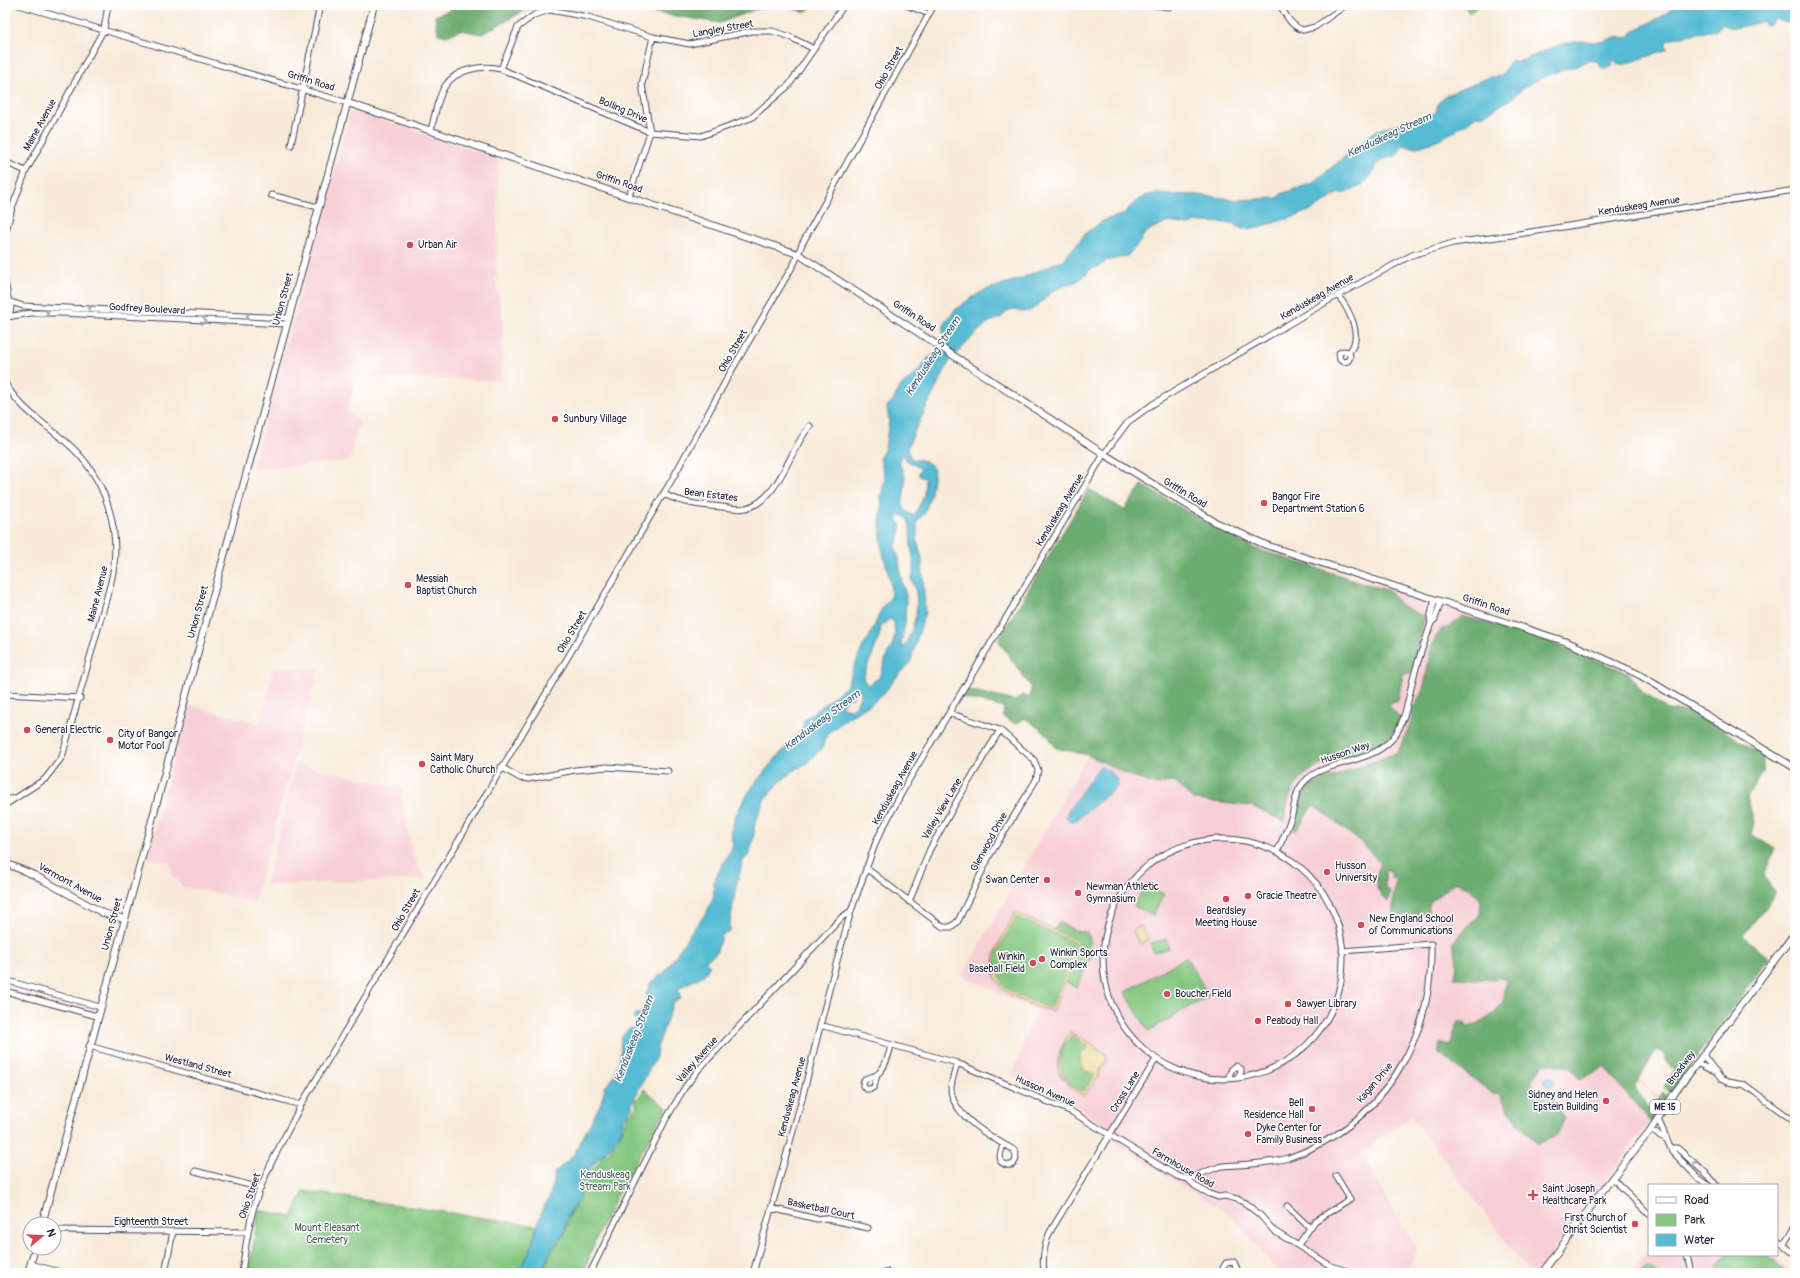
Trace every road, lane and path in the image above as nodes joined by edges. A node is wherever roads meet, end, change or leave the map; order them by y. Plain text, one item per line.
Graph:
1 (19, 5) edge
2 (108, 5) edge
3 (320, 5) edge
4 (374, 5) edge
5 (844, 5) edge
6 (906, 5) edge
7 (934, 5) edge
8 (1156, 5) edge
9 (1176, 5) edge
10 (1280, 5) edge
11 (1346, 5) edge
12 (929, 14) junction
13 (104, 29) junction
14 (653, 37) junction
15 (814, 49) junction
16 (501, 69) junction
17 (302, 88) junction
18 (348, 103) junction
19 (431, 130) junction
20 (650, 132) junction
21 (291, 145) dead end
22 (5, 162) edge
23 (26, 171) junction
24 (1795, 190) edge
25 (271, 195) dead end
26 (630, 196) junction
27 (318, 207) junction
28 (5, 235) edge
29 (798, 254) junction
30 (5, 281) edge
31 (1338, 295) junction
32 (8, 299) edge
33 (6, 317) edge
34 (287, 321) junction
35 (1349, 352) dead end
36 (5, 383) edge
37 (810, 426) dead end
38 (1104, 454) junction
39 (663, 494) junction
40 (1438, 600) junction
41 (5, 694) edge
42 (80, 698) junction
43 (949, 713) junction
44 (1000, 730) junction
45 (501, 767) junction
46 (1795, 768) edge
47 (668, 772) dead end
48 (16, 798) junction
49 (5, 800) edge
50 (5, 805) edge
51 (1277, 852) junction
52 (5, 863) edge
53 (866, 868) junction
54 (909, 902) junction
55 (851, 911) junction
56 (124, 919) junction
57 (1795, 933) edge
58 (1342, 951) junction
59 (5, 980) edge
60 (5, 991) edge
61 (100, 1006) junction
62 (97, 1016) junction
63 (820, 1025) junction
64 (89, 1046) junction
65 (891, 1046) junction
66 (1703, 1055) junction
67 (1156, 1059) junction
68 (957, 1063) junction
69 (1697, 1063) junction
70 (1715, 1072) junction
71 (877, 1075) dead end
72 (1229, 1076) junction
73 (1238, 1076) junction
74 (301, 1104) junction
75 (1658, 1119) junction
76 (1795, 1122) edge
77 (1650, 1130) junction
78 (1109, 1134) junction
79 (1666, 1139) junction
80 (1003, 1144) dead end
81 (1672, 1148) junction
82 (195, 1171) dead end
83 (1336, 1176) dead end
84 (1612, 1178) junction
85 (1188, 1179) junction
86 (1707, 1184) edge
87 (1715, 1184) edge
88 (261, 1188) junction
89 (1287, 1206) dead end
90 (771, 1208) junction
91 (1648, 1213) edge
92 (44, 1216) edge
93 (1795, 1225) edge
94 (868, 1228) dead end
95 (1310, 1228) junction
96 (62, 1230) edge
97 (173, 1231) junction
98 (248, 1232) junction
99 (1778, 1241) edge
100 (1784, 1244) junction
101 (1298, 1245) junction
102 (1795, 1254) edge
103 (33, 1256) edge
104 (1687, 1256) edge
105 (31, 1264) junction
106 (28, 1273) edge
107 (63, 1273) edge
108 (165, 1273) edge
109 (242, 1273) edge
110 (590, 1273) edge
111 (753, 1273) edge
112 (1044, 1273) edge
113 (1158, 1273) edge
114 (1166, 1273) edge
115 (1224, 1273) edge
116 (1234, 1273) edge
117 (1349, 1273) edge
118 (1542, 1273) edge
119 (1692, 1273) edge

1 - 13 street, Griffin Road
2 - 13 street, Maine Avenue
3 - 17 street
4 - 18 main road, Union Street
5 - 15 street, Bolling Drive
6 - 12 street
7 - 12 street, Ohio Street
8 - 9 street
10 - 11 street
12 - 29 street, Ohio Street
13 - 17 street, Griffin Road
13 - 23 street, Maine Avenue
14 - 15 street, Langley Street
14 - 16 street, Langley Street
14 - 20 street
15 - 20 street, Bolling Drive
16 - 19 street, Bolling Drive
16 - 20 street, Bolling Drive
17 - 18 street, Griffin Road
17 - 21 street
18 - 19 main road, Griffin Road
18 - 27 main road, Union Street
19 - 26 main road, Griffin Road
20 - 26 street
22 - 23 street
23 - 28 street, Maine Avenue
24 - 31 street, Kenduskeag Avenue
25 - 27 street
26 - 29 main road, Griffin Road
27 - 34 main road, Union Street
29 - 38 main road, Griffin Road
29 - 39 street, Ohio Street
30 - 32 street
31 - 35 street
31 - 38 street, Kenduskeag Avenue
32 - 33 street
34 -> 32 street, Godfrey Boulevard
33 -> 34 street, Godfrey Boulevard
34 - 56 main road, Union Street
36 - 42 street, Maine Avenue
37 - 39 street, Bean Estates
38 - 40 main road, Griffin Road
38 - 43 street, Kenduskeag Avenue
39 - 45 street, Ohio Street
40 - 46 main road, Griffin Road
40 - 51 street, Husson Way
41 - 42 street
42 - 48 street, Maine Avenue
43 - 44 street, Glenwood Drive
43 - 53 street, Kenduskeag Avenue
44 - 54 street, Valley View Lane
44 - 54 street, Glenwood Drive
45 - 47 street
45 - 74 street, Ohio Street
48 - 49 street, Maine Avenue
48 - 50 street, Maine Avenue
51 - 58 street
51 - 67 street
52 - 56 main road, Vermont Avenue
53 - 54 street, Glenwood Drive
53 - 55 street, Kenduskeag Avenue
55 - 63 street, Kenduskeag Avenue
55 - 110 street, Valley Avenue
56 - 61 main road, Union Street
57 - 66 main road, Broadway / ME 15
58 - 73 street
58 - 85 street, Kagan Drive
59 - 61 street
60 - 62 street
61 - 62 main road, Union Street
62 - 64 main road, Union Street
63 - 65 street, Husson Avenue
63 - 90 street, Kenduskeag Avenue
64 - 74 street, Westland Street
64 - 92 main road, Union Street
65 - 68 street, Husson Avenue
65 - 71 street
66 - 69 main road, Broadway / ME 15
66 - 70 street
67 - 72 street
67 - 78 street, Cross Lane
68 - 78 street, Husson Avenue
68 - 80 street
69 - 70 street
69 - 75 main road, Broadway / ME 15
70 - 76 street
72 - 73 street
72 - 73 street
74 - 88 street, Ohio Street
75 - 77 main road, Broadway / ME 15
75 - 79 street
77 - 79 street
77 - 84 main road, Broadway / ME 15
78 - 85 street, Farmhouse Road
78 - 112 street
79 - 81 street
81 - 86 street
87 -> 81 street
82 - 88 street
83 - 95 street
84 - 91 street
84 - 118 main road, Broadway / ME 15
85 - 101 street, Farmhouse Road
88 - 98 street, Ohio Street
89 - 95 street
90 - 94 street, Basketball Court
90 - 111 street, Kenduskeag Avenue
93 - 100 street
95 - 101 street
96 - 97 street, Eighteenth Street
97 - 98 street, Eighteenth Street
97 - 108 street
98 - 109 street, Ohio Street
99 - 100 street
100 - 102 street
101 - 117 street, Farmhouse Road
103 - 105 main road
104 - 119 street
105 - 106 main road
105 - 107 street
113 - 114 street
115 - 116 street

